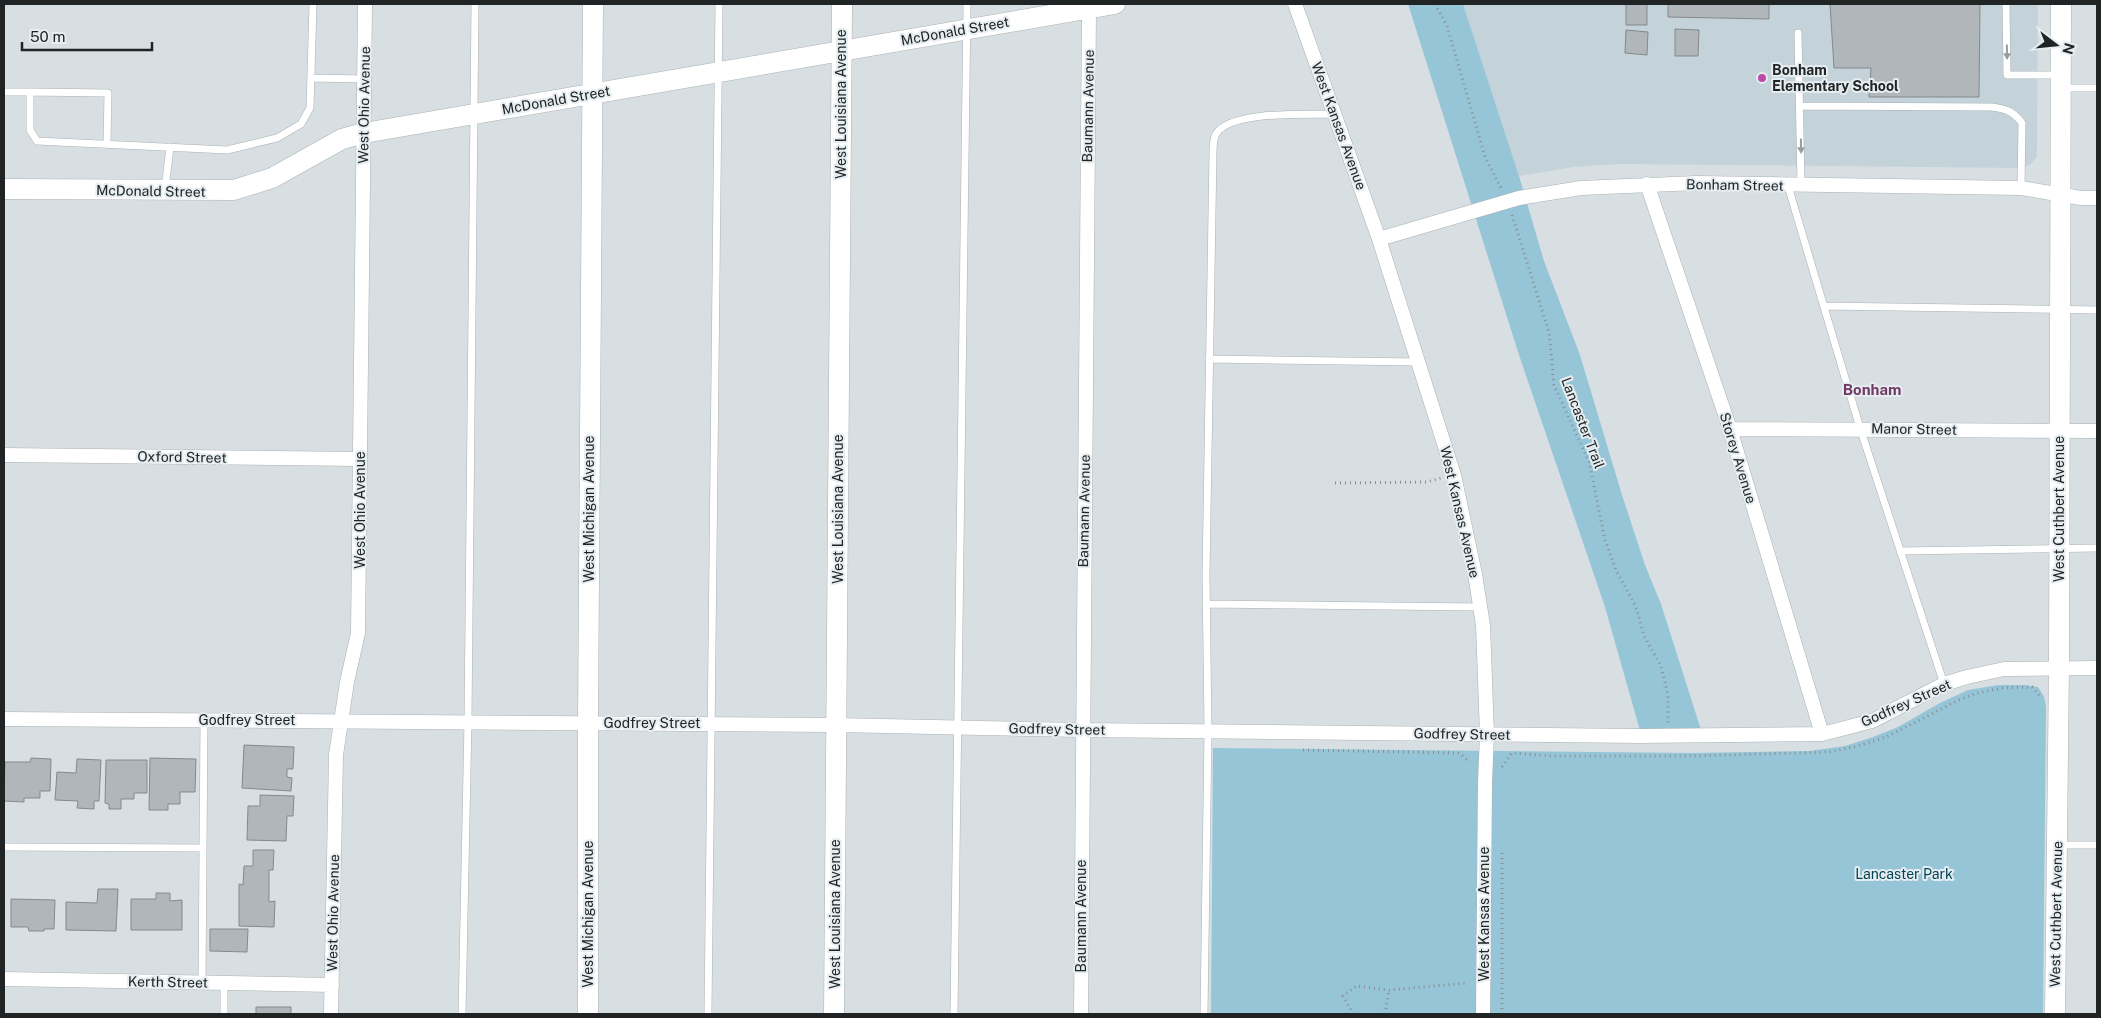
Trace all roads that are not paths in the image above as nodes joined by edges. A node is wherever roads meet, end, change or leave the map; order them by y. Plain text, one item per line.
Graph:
1 (313, 4) edge
2 (365, 4) edge
3 (475, 4) edge
4 (593, 4) edge
5 (719, 4) edge
6 (842, 4) edge
7 (967, 4) edge
8 (1115, 4) edge
9 (1296, 4) edge
10 (2006, 4) edge
11 (2061, 4) edge
12 (1089, 8) junction
13 (966, 29) junction
14 (1798, 33) dead end
15 (841, 50) junction
16 (719, 72) junction
17 (311, 78) junction
18 (364, 79) junction
19 (2061, 82) junction
20 (2097, 88) edge
21 (4, 92) edge
22 (30, 92) junction
23 (592, 94) junction
24 (1800, 106) junction
25 (474, 114) junction
26 (1335, 114) junction
27 (364, 133) junction
28 (107, 144) junction
29 (170, 147) junction
30 (1648, 184) junction
31 (1795, 186) junction
32 (2021, 188) junction
33 (4, 189) edge
34 (165, 191) junction
35 (2061, 193) junction
36 (2097, 198) edge
37 (1379, 239) junction
38 (1824, 306) junction
39 (2060, 310) junction
40 (2097, 310) edge
41 (1209, 359) junction
42 (1418, 362) junction
43 (1730, 428) junction
44 (1860, 428) junction
45 (2059, 431) junction
46 (2097, 431) edge
47 (4, 455) edge
48 (360, 460) junction
49 (2059, 548) junction
50 (2097, 548) edge
51 (1900, 551) junction
52 (1206, 604) junction
53 (1480, 607) junction
54 (2059, 667) junction
55 (2097, 668) edge
56 (1944, 684) junction
57 (4, 720) edge
58 (204, 720) junction
59 (341, 720) junction
60 (468, 721) junction
61 (588, 722) junction
62 (711, 723) junction
63 (836, 724) junction
64 (956, 727) junction
65 (1082, 730) junction
66 (1208, 731) junction
67 (1822, 734) junction
68 (1487, 735) junction
69 (2057, 845) junction
70 (2097, 845) edge
71 (4, 847) edge
72 (203, 848) junction
73 (4, 979) edge
74 (202, 982) junction
75 (224, 983) junction
76 (332, 985) junction
77 (224, 1014) edge
78 (331, 1014) edge
79 (462, 1014) edge
80 (588, 1014) edge
81 (708, 1014) edge
82 (834, 1014) edge
83 (954, 1014) edge
84 (1081, 1014) edge
85 (1204, 1014) edge
86 (1483, 1014) edge
87 (2055, 1014) edge

1 - 17 lane
2 - 18 street, West Ohio Avenue
3 - 25 lane
4 - 23 street, West Michigan Avenue
5 - 16 lane
6 - 15 street, West Louisiana Avenue
7 - 13 lane
8 - 12 street, McDonald Street
9 - 26 street, West Kansas Avenue
10 -> 19 lane
11 - 19 street, West Cuthbert Avenue
12 - 13 street, McDonald Street
12 - 65 street, Baumann Avenue
13 - 15 street, McDonald Street
13 - 64 lane
14 - 24 lane
15 - 16 street, McDonald Street
15 - 63 street, West Louisiana Avenue
16 - 23 street, McDonald Street
16 - 62 lane
17 - 18 lane
17 - 29 lane
18 - 27 street, West Ohio Avenue
19 - 20 lane
19 - 35 street, West Cuthbert Avenue
21 - 22 lane
22 - 28 lane
22 - 28 lane
23 - 25 street, McDonald Street
23 - 61 street, West Michigan Avenue
24 -> 31 lane
24 - 32 lane
25 - 27 street, McDonald Street
25 - 60 lane
26 - 37 street, West Kansas Avenue
26 - 41 lane
27 - 34 street, McDonald Street
27 - 48 street, West Ohio Avenue
28 - 29 lane
29 - 34 lane
30 - 31 street, Bonham Street
30 - 37 street, Bonham Street
30 - 43 street, Storey Avenue
31 - 32 street, Bonham Street
31 - 38 lane
32 - 35 street, Bonham Street
33 - 34 street, McDonald Street
35 - 36 street, Bonham Street
35 - 39 street, West Cuthbert Avenue
37 - 42 street, West Kansas Avenue
38 - 39 lane
38 - 44 lane
39 - 40 lane
39 - 45 street, West Cuthbert Avenue
41 - 42 lane
41 - 52 lane
42 - 53 street, West Kansas Avenue
43 - 44 street, Manor Street
43 - 67 street, Storey Avenue
44 - 45 street, Manor Street
44 - 51 lane
45 - 46 street, Manor Street
45 - 49 street, West Cuthbert Avenue
47 - 48 street, Oxford Street
48 - 59 street, West Ohio Avenue
49 - 50 lane
49 - 51 lane
49 - 54 street, West Cuthbert Avenue
51 - 56 lane
52 - 53 lane
52 - 66 lane
53 - 68 street, West Kansas Avenue
54 - 55 street, Godfrey Street
54 - 56 street, Godfrey Street
54 - 69 street, West Cuthbert Avenue
56 - 67 street, Godfrey Street
57 - 58 street, Godfrey Street
58 - 59 street, Godfrey Street
58 - 72 lane
59 - 60 street, Godfrey Street
59 - 76 street, West Ohio Avenue
60 - 61 street, Godfrey Street
60 - 79 lane
61 - 62 street, Godfrey Street
61 - 80 street, West Michigan Avenue
62 - 63 street, Godfrey Street
62 - 81 lane
63 - 64 street, Godfrey Street
63 - 82 street, West Louisiana Avenue
64 - 65 street, Godfrey Street
64 - 83 lane
65 - 66 street, Godfrey Street
65 - 84 street, Baumann Avenue
66 - 68 street, Godfrey Street
66 - 85 lane
67 - 68 street, Godfrey Street
68 - 86 street, West Kansas Avenue
69 - 70 lane
69 - 87 street, West Cuthbert Avenue
71 - 72 lane
72 - 74 lane
73 - 74 street, Kerth Street
74 - 75 street, Kerth Street
75 - 76 street, Kerth Street
75 - 77 lane
76 - 78 street, West Ohio Avenue

